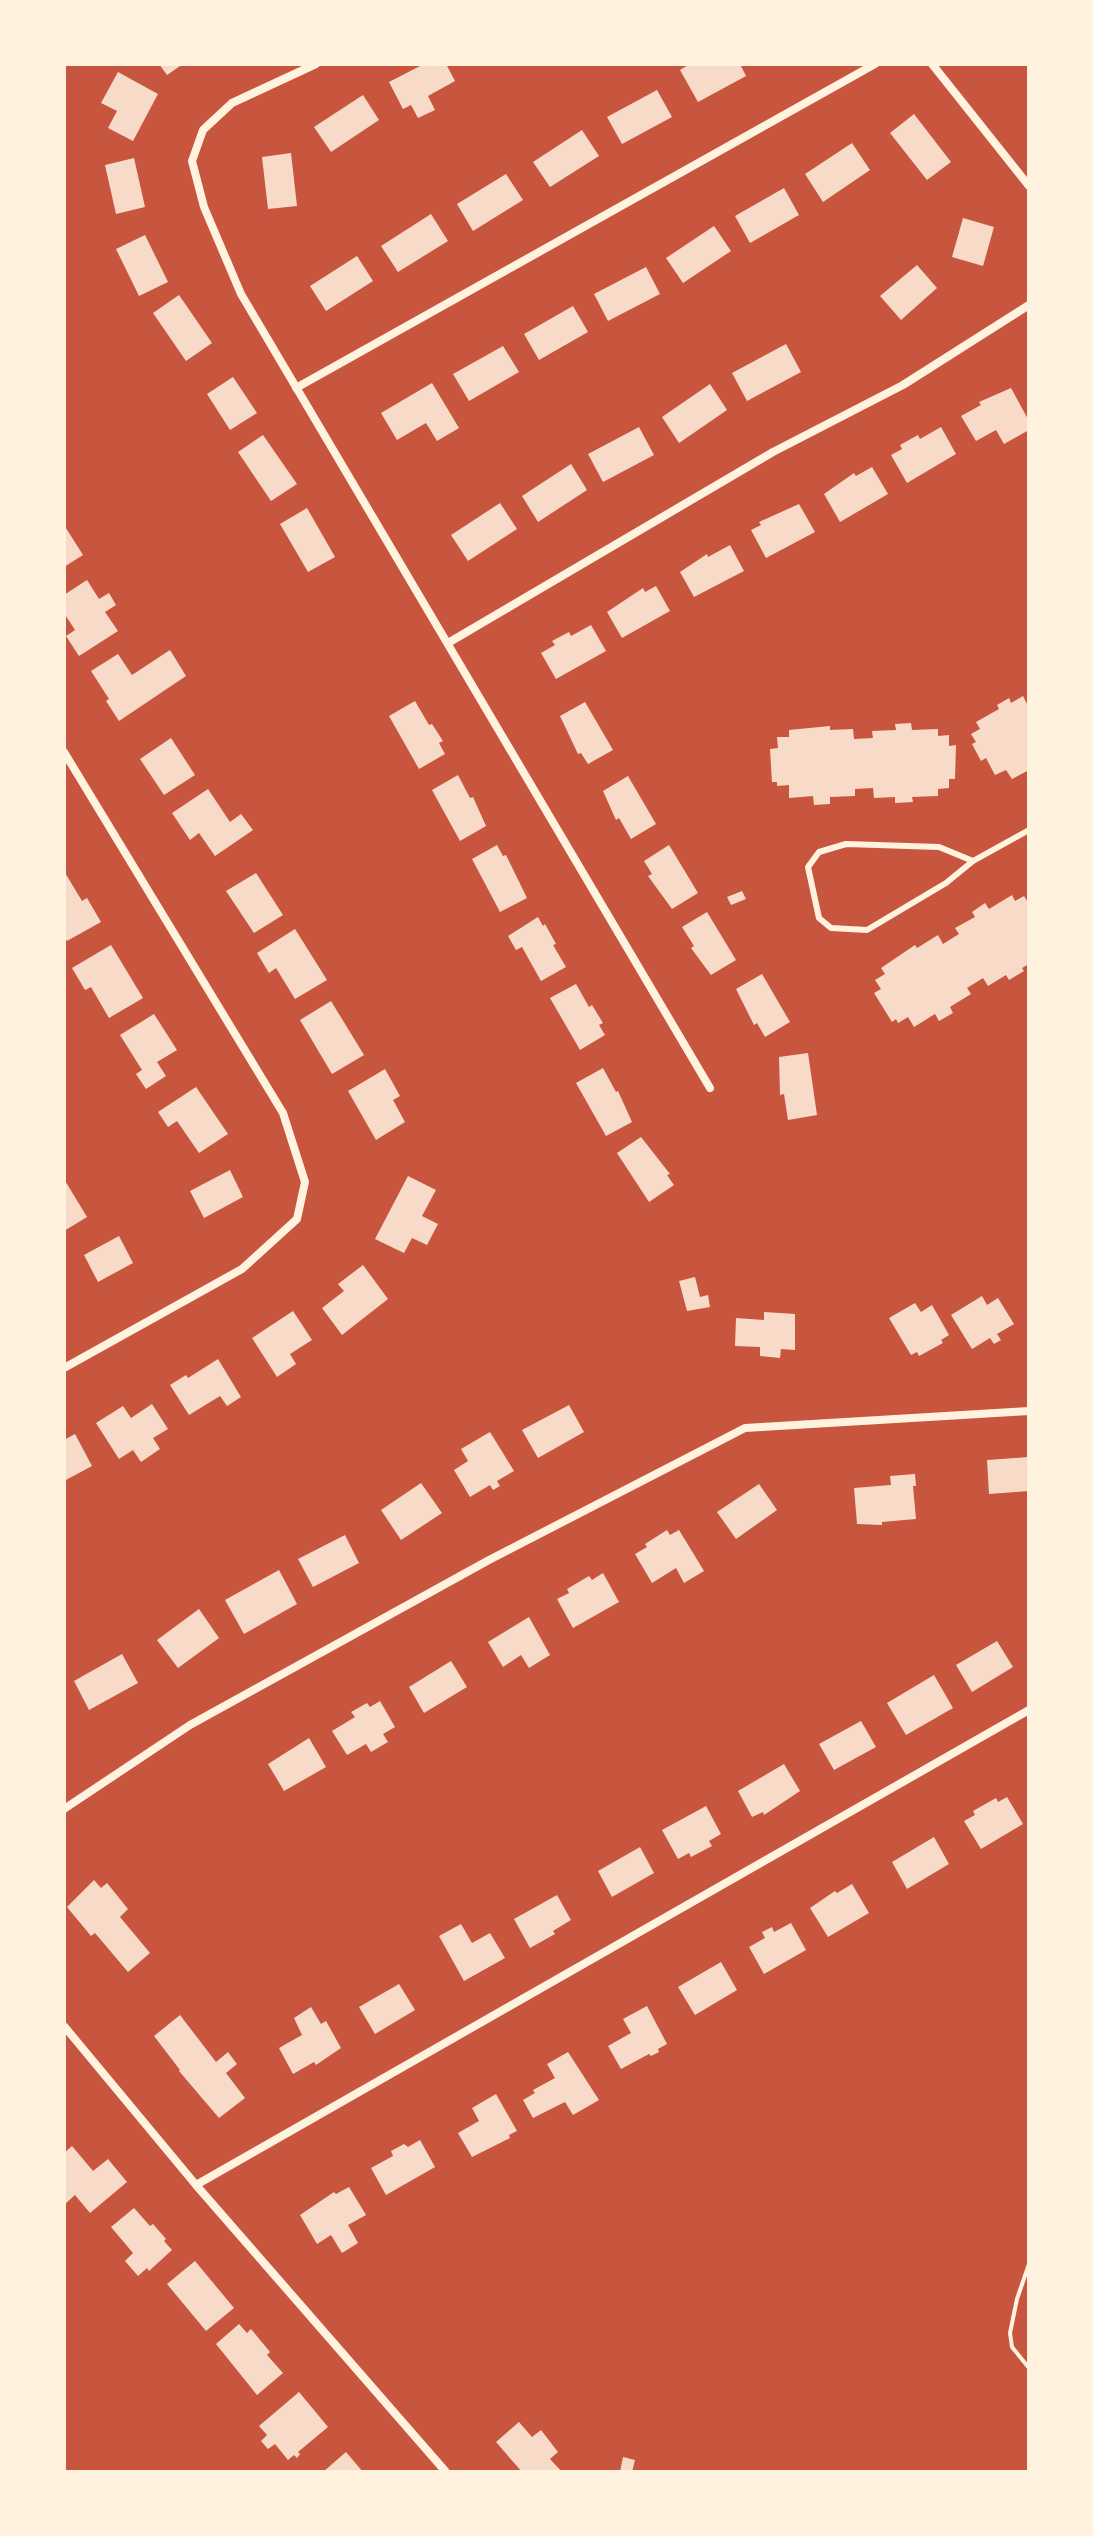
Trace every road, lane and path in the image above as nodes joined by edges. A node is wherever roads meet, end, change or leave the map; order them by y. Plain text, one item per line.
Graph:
1 (316, 64) edge
2 (875, 64) edge
3 (932, 64) edge
4 (1029, 186) edge
5 (1029, 305) edge
6 (296, 388) junction
7 (448, 643) junction
8 (64, 752) edge
9 (1029, 830) edge
10 (973, 861) junction
11 (710, 1088) dead end
12 (64, 1368) edge
13 (1029, 1411) edge
14 (1029, 1710) edge
15 (64, 1809) edge
16 (64, 2026) edge
17 (196, 2185) junction
18 (1029, 2264) edge
19 (1029, 2368) edge
20 (446, 2472) edge

1 - 6 street
2 - 6 street
3 - 4 street
5 - 7 street
6 - 7 street
7 - 11 street
8 - 12 street
9 - 10 lane
10 - 10 lane
13 - 15 street
14 - 17 street
16 - 17 street
17 - 20 street
18 - 19 path

